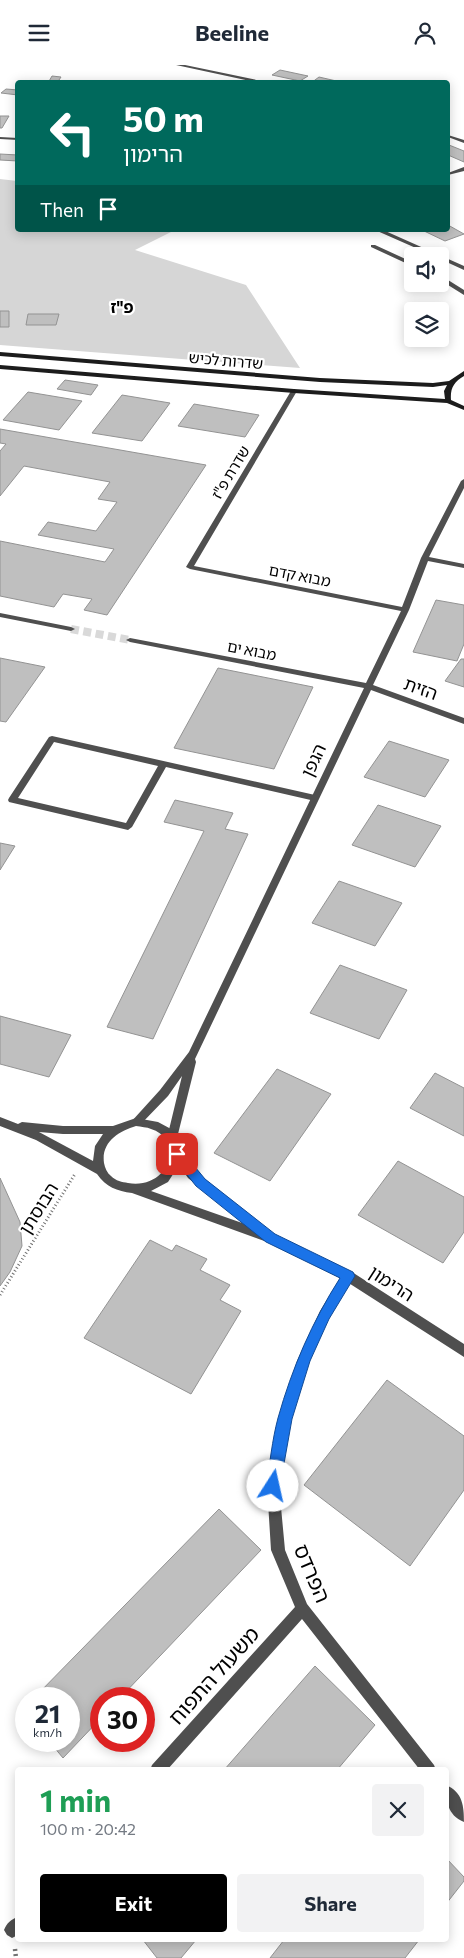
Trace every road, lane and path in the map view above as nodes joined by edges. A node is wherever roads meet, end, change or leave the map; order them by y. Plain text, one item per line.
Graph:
1 (178, 65) edge
2 (254, 80) edge
3 (450, 137) edge
4 (0, 138) edge
5 (15, 139) edge
6 (464, 142) edge
7 (464, 169) edge
8 (450, 173) edge
9 (383, 232) edge
10 (373, 246) dead end
11 (416, 247) edge
12 (404, 260) edge
13 (449, 261) edge
14 (464, 268) edge
15 (449, 283) edge
16 (464, 293) edge
17 (0, 354) edge
18 (0, 367) edge
19 (464, 373) edge
20 (450, 383) junction
21 (294, 391) junction
22 (448, 401) junction
23 (464, 408) edge
24 (464, 481) edge
25 (425, 558) junction
26 (464, 566) edge
27 (190, 567) joint
28 (405, 609) junction
29 (0, 615) edge
30 (71, 629) tunnel mouth
31 (130, 640) tunnel mouth
32 (368, 686) junction
33 (464, 721) edge
34 (163, 765) junction
35 (315, 798) junction
36 (193, 1054) junction
37 (0, 1121) edge
38 (136, 1122) junction
39 (12, 1125) junction
40 (112, 1130) junction
41 (172, 1138) junction
42 (177, 1154) junction
43 (83, 1161) junction
44 (101, 1171) junction
45 (133, 1189) junction
46 (271, 1238) junction
47 (348, 1276) junction
48 (0, 1295) edge
49 (464, 1351) edge
50 (302, 1609) junction
51 (159, 1767) edge
52 (427, 1767) edge
53 (449, 1796) edge
54 (464, 1815) edge

1 - 2 street
3 - 6 street
4 - 5 street
7 - 8 street
9 - 11 street
10 - 12 street
13 - 14 street
15 - 16 street
17 - 20 main road, שדרות לכיש
18 - 21 main road, שדרות לכיש
19 - 20 main road
20 - 22 main road
21 - 22 main road, שדרות לכיש
21 - 27 street, שדרת פ"ז
22 - 23 main road, שדרות לכיש
24 - 25 street, הגפן
25 - 26 street
25 - 28 street, הגפן
27 - 28 street, מבוא קדם
28 - 32 street, הגפן
29 - 30 street
31 - 32 street, מבוא ים
32 - 33 street, הזית
32 - 35 street, הגפן
34 - 34 street
34 - 35 street
35 - 36 street, הגפן
36 - 38 street, הגפן
36 - 41 street, הגפן
37 - 39 street
38 - 40 street
38 - 41 street
39 - 40 street
39 - 43 street
40 - 44 street
41 - 42 street
42 - 45 street
42 - 46 street, הרימון
43 - 44 street
43 - 48 path, הבוסתן
44 - 45 street
45 - 46 street, הרימון
46 - 47 street, הרימון
47 - 49 street, הרימון
47 - 50 street, הפרדס
50 - 51 street, משעול התפוח
50 - 52 street, הפרדס
53 - 54 street

